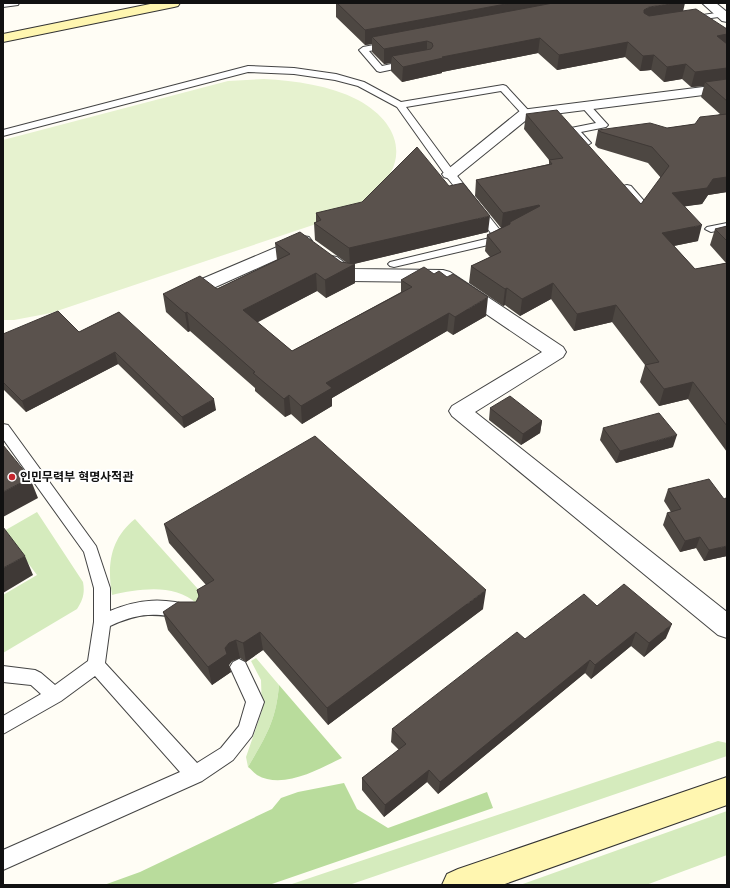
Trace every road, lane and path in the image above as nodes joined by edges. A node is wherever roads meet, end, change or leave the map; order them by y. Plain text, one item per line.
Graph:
1 (15, 3) edge
2 (174, 3) edge
3 (708, 3) edge
4 (3, 5) edge
5 (724, 13) edge
6 (676, 21) edge
7 (3, 38) edge
8 (402, 42) edge
9 (421, 61) edge
10 (727, 88) edge
11 (400, 105) junction
12 (585, 106) junction
13 (526, 113) junction
14 (3, 133) edge
15 (594, 153) edge
16 (450, 174) junction
17 (620, 181) edge
18 (641, 204) edge
19 (727, 226) edge
20 (711, 229) dead end
21 (394, 264) dead end
22 (204, 285) edge
23 (3, 429) edge
24 (194, 614) edge
25 (102, 622) junction
26 (727, 627) edge
27 (96, 665) junction
28 (239, 667) dead end
29 (3, 674) edge
30 (55, 695) junction
31 (3, 726) edge
32 (195, 775) junction
33 (727, 791) edge
34 (3, 860) edge
35 (458, 885) edge

1 - 4 lane
2 - 7 main road
3 - 5 street
5 - 6 lane
8 - 9 lane
10 - 12 street
11 - 13 lane
11 - 14 lane
11 - 16 lane
12 - 13 street
12 - 15 lane
13 - 16 street
16 - 21 lane
17 - 18 lane
19 - 20 lane
22 - 26 street
23 - 25 lane
24 - 25 lane
25 - 27 lane
27 - 30 lane
27 - 32 lane
28 - 32 lane
29 - 30 lane
30 - 31 lane
32 - 34 lane
33 - 35 main road

